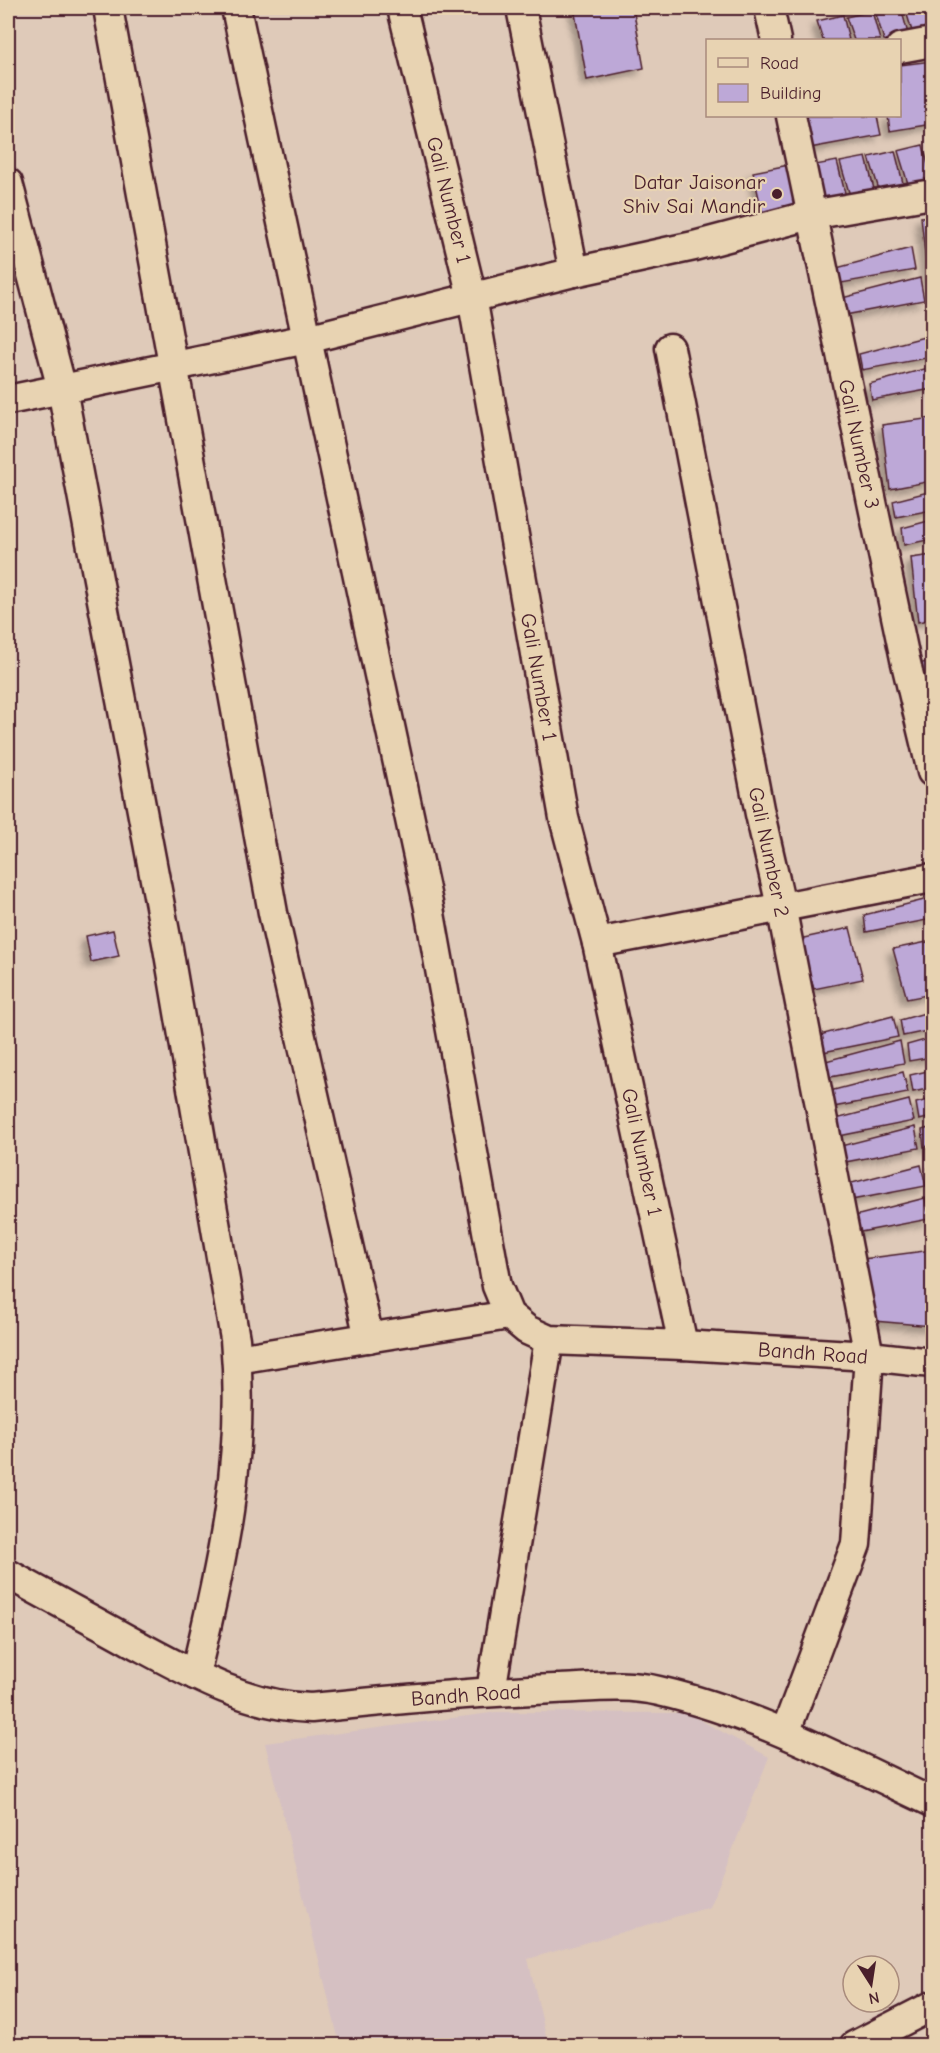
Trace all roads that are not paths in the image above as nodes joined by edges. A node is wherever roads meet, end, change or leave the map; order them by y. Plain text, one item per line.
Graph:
1 (108, 8) edge
2 (236, 8) edge
3 (402, 8) edge
4 (521, 8) edge
5 (769, 8) edge
6 (776, 39) edge
7 (933, 42) edge
8 (901, 48) edge
9 (791, 117) edge
10 (8, 183) edge
11 (933, 194) edge
12 (811, 215) junction
13 (574, 272) junction
14 (472, 297) junction
15 (306, 339) junction
16 (670, 348) dead end
17 (175, 366) junction
18 (62, 389) junction
19 (8, 400) edge
20 (933, 772) edge
21 (933, 878) edge
22 (781, 906) junction
23 (597, 943) junction
24 (509, 1315) junction
25 (369, 1338) junction
26 (549, 1340) junction
27 (683, 1345) junction
28 (869, 1356) junction
29 (237, 1359) junction
30 (933, 1362) edge
31 (8, 1574) edge
32 (195, 1675) junction
33 (491, 1691) junction
34 (785, 1733) junction
35 (933, 1802) edge
36 (933, 2006) edge
37 (854, 2046) edge

1 - 17 street
2 - 15 street
3 - 14 street, Gali Number 1
4 - 13 street
5 - 6 street
7 - 8 street
9 - 12 street, Gali Number 3
10 - 18 street
11 - 12 street
12 - 13 street
12 - 20 street, Gali Number 3
13 - 14 street
14 - 15 street
14 - 23 street, Gali Number 1
15 - 17 street
15 - 24 street
16 - 22 street, Gali Number 2
17 - 18 street
17 - 25 street
18 - 19 street
18 - 29 street
21 - 22 street
22 - 23 street
22 - 28 street, Gali Number 2
23 - 27 street, Gali Number 1
24 - 25 street
24 - 26 street
25 - 29 street
26 - 27 street, Bandh Road
26 - 33 street
27 - 28 street, Bandh Road
28 - 30 street, Bandh Road
28 - 34 street, Gali Number 2
29 - 32 street
31 - 32 street, Bandh Road
32 - 33 street, Bandh Road
33 - 34 street, Bandh Road
34 - 35 street, Bandh Road
36 - 37 street

